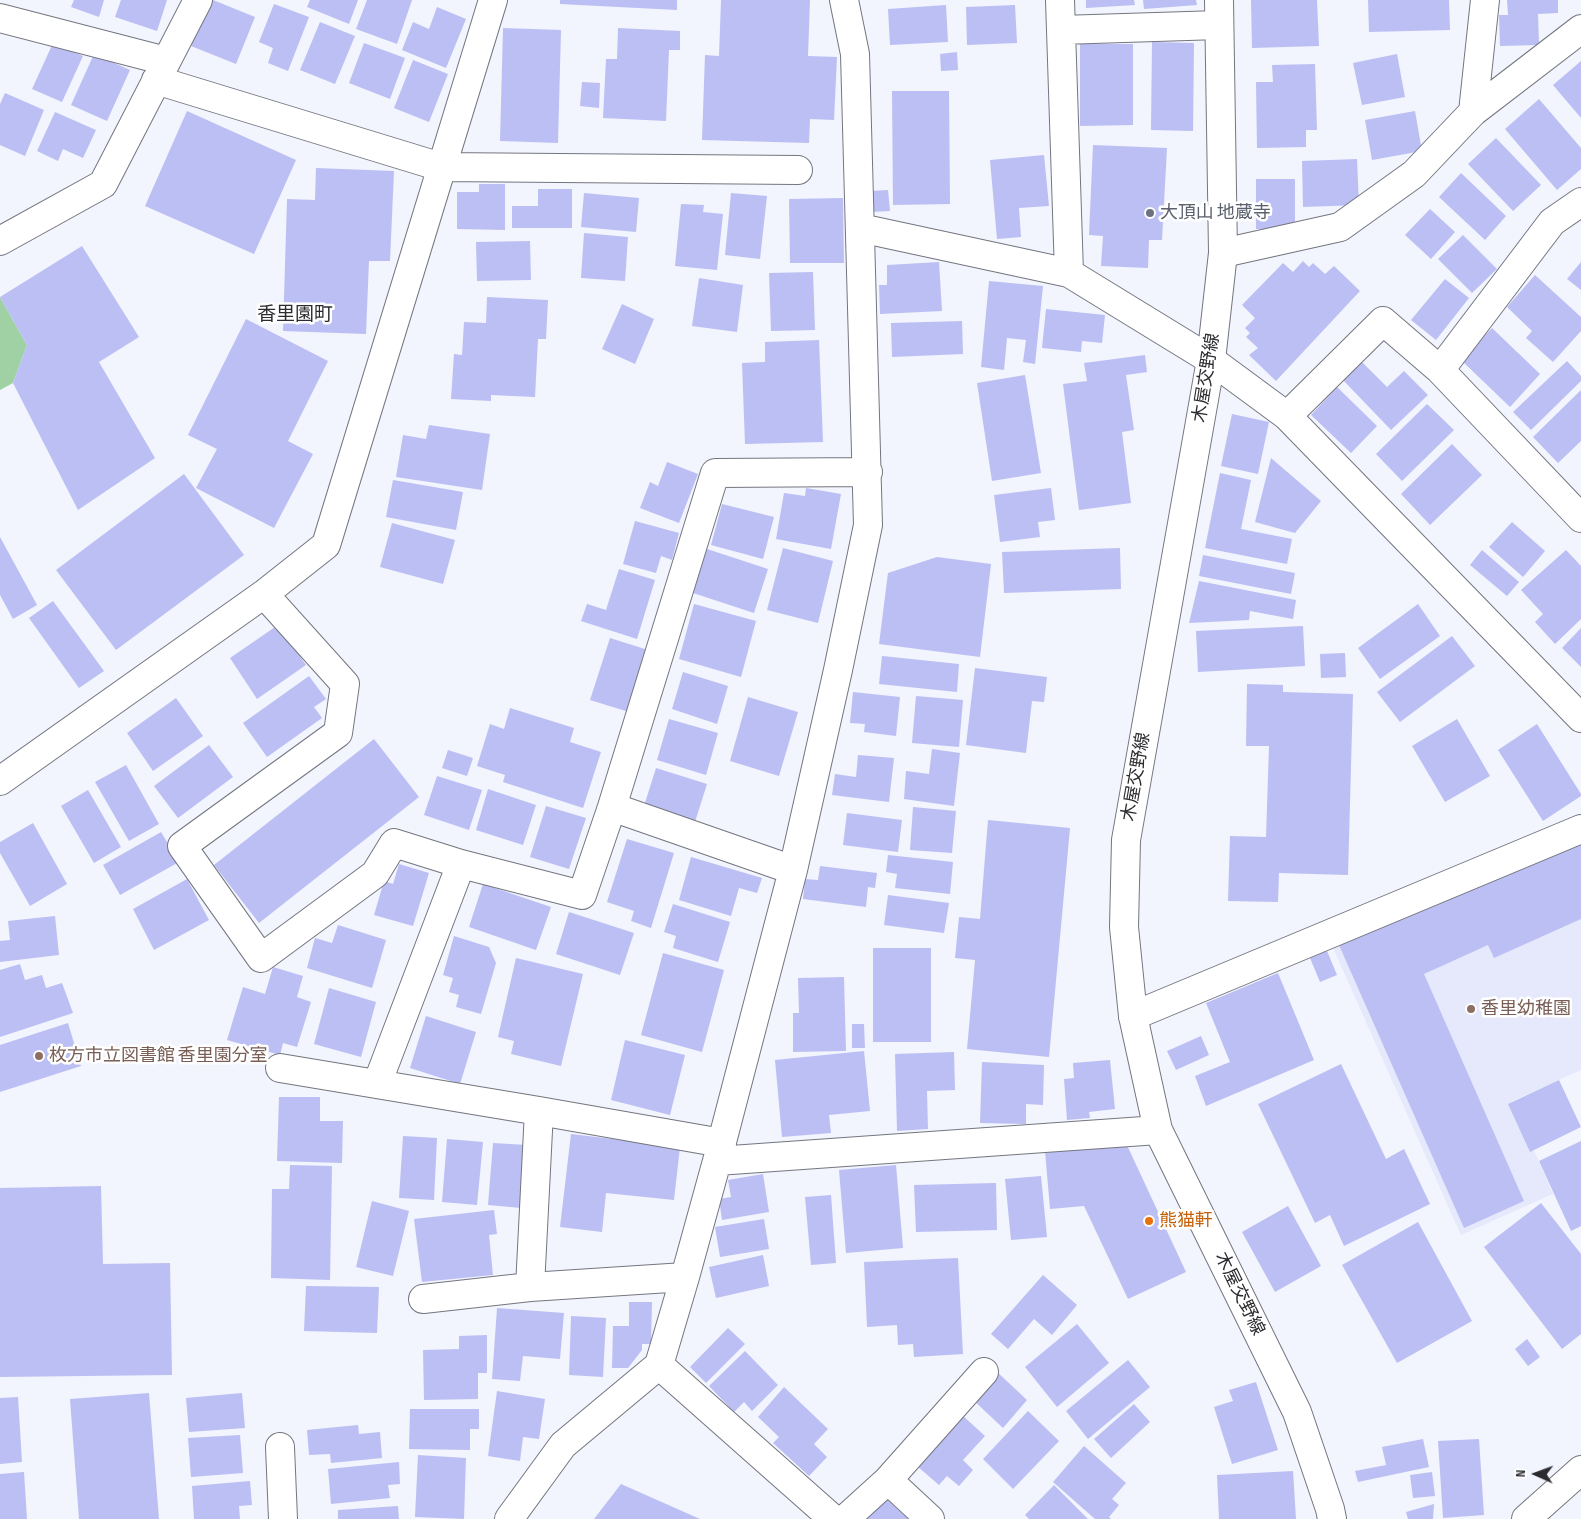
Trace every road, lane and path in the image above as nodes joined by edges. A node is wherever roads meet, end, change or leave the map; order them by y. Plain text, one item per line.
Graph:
1 (198, 0) edge
2 (493, 0) edge
3 (844, 0) edge
4 (1060, 0) edge
5 (1485, 0) edge
6 (1219, 12) edge
7 (0, 18) edge
8 (1581, 29) edge
9 (1061, 30) junction
10 (161, 70) junction
11 (1473, 112) junction
12 (441, 167) junction
13 (798, 170) dead end
14 (1581, 202) edge
15 (860, 228) junction
16 (0, 241) edge
17 (1223, 253) junction
18 (1069, 272) junction
19 (1211, 360) junction
20 (1440, 370) junction
21 (1287, 416) junction
22 (868, 472) junction
23 (1581, 518) edge
24 (264, 594) junction
25 (1581, 718) edge
26 (0, 781) edge
27 (612, 807) junction
28 (1581, 829) edge
29 (461, 864) junction
30 (793, 870) junction
31 (1133, 1016) junction
32 (280, 1068) dead end
33 (378, 1084) junction
34 (539, 1110) junction
35 (1158, 1130) junction
36 (719, 1152) junction
37 (685, 1278) junction
38 (530, 1287) junction
39 (423, 1299) dead end
40 (659, 1365) junction
41 (984, 1372) dead end
42 (280, 1447) dead end
43 (1581, 1470) edge
44 (888, 1480) junction
45 (283, 1519) edge
46 (509, 1519) edge
47 (832, 1519) edge
48 (845, 1519) edge
49 (930, 1519) edge
50 (1332, 1519) edge
51 (1526, 1519) edge

1 - 10 street
2 - 12 street
3 - 15 street
4 - 9 street
5 - 11 street
6 - 9 street
6 - 17 street, 木屋交野線
7 - 10 street
8 - 11 street
9 - 18 street
10 - 12 street
10 - 16 street
11 - 17 street
12 - 13 street
12 - 24 street
14 - 20 street
15 - 18 street
15 - 22 street
17 - 19 street, 木屋交野線
18 - 19 street
19 - 21 street
19 - 31 street, 木屋交野線
20 - 21 street
20 - 23 street
21 - 25 street
22 - 27 street
22 - 30 street
24 - 26 street
24 - 29 street
27 - 29 street
27 - 30 street
28 - 31 street
29 - 33 street
30 - 36 street
31 - 35 street, 木屋交野線
32 - 33 street
33 - 34 street
34 - 36 street
34 - 38 street
35 - 36 street
35 - 50 street, 木屋交野線
36 - 37 street
37 - 38 street
37 - 40 street
38 - 39 street
40 - 46 street
40 - 47 street
41 - 44 street
42 - 45 street
43 - 51 street
44 - 48 street
44 - 49 street

